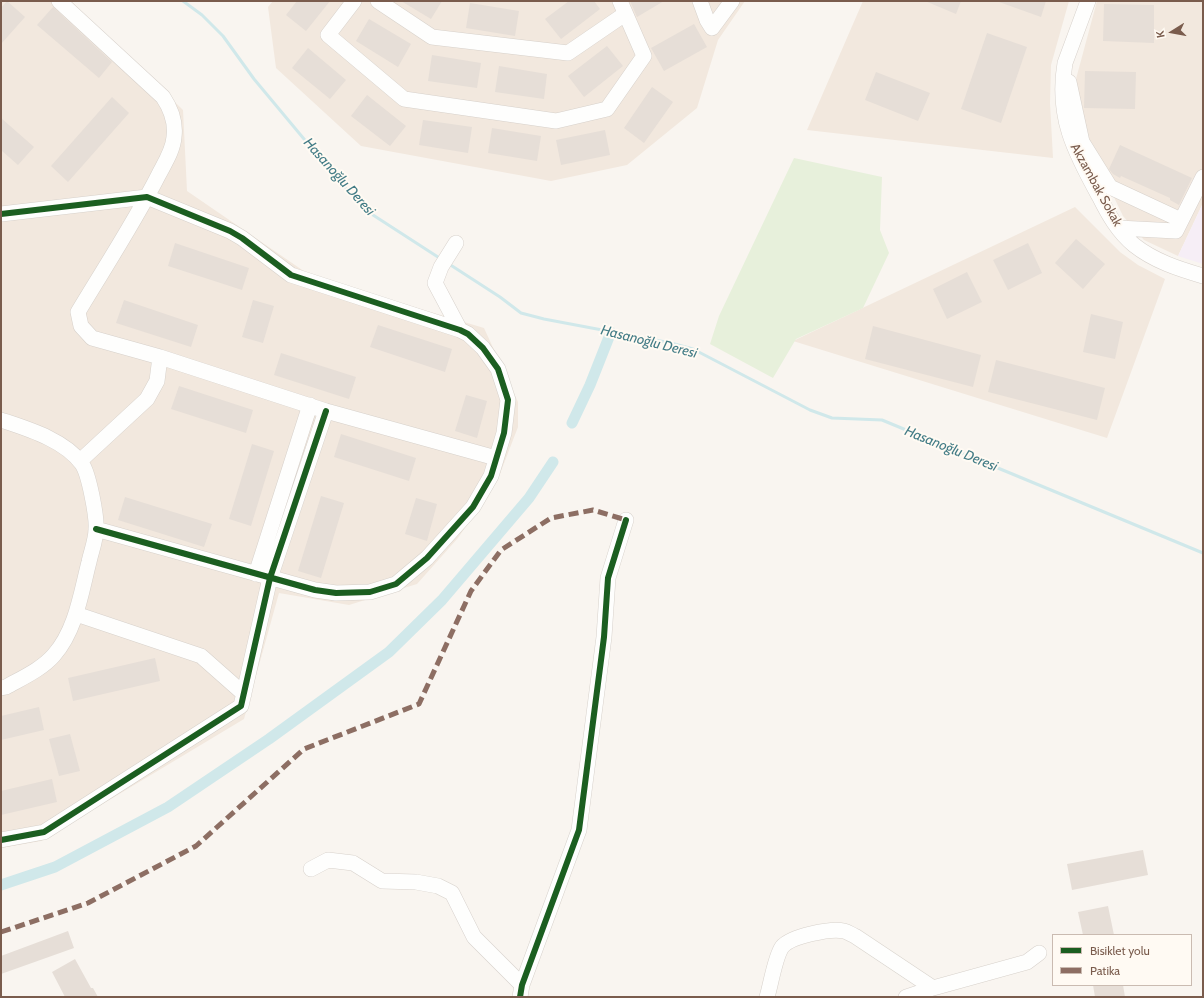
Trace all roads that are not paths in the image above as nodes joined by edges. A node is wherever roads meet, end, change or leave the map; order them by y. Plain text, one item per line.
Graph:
1 (59, 1) edge
2 (354, 1) edge
3 (378, 1) edge
4 (700, 1) edge
5 (732, 1) edge
6 (1088, 1) edge
7 (1096, 1) edge
8 (622, 7) edge
9 (1203, 177) edge
10 (147, 197) junction
11 (1, 214) edge
12 (1181, 220) junction
13 (1118, 228) junction
14 (448, 255) dead end
15 (1203, 276) edge
16 (460, 330) junction
17 (160, 357) junction
18 (310, 406) junction
19 (326, 411) junction
20 (1, 420) edge
21 (496, 458) junction
22 (80, 461) junction
23 (626, 520) dead end
24 (96, 529) junction
25 (256, 574) junction
26 (270, 578) junction
27 (76, 614) junction
28 (1, 688) edge
29 (244, 694) junction
30 (1, 840) edge
31 (311, 869) dead end
32 (1038, 953) dead end
33 (933, 988) junction
34 (521, 991) edge
35 (767, 997) edge
36 (906, 997) edge

1 - 10 street
2 - 8 street
3 - 8 street
4 - 5 street
6 - 13 street, Akzambak Sokak
7 - 12 street
9 - 12 street
10 - 11 street
10 - 16 street
10 - 17 street
12 - 13 street
13 - 15 street, Akzambak Sokak
14 - 16 street
16 - 21 street
17 - 18 street
17 - 22 street
18 - 19 street
18 - 25 street
19 - 21 street
19 - 26 street
20 - 22 street
21 - 26 street
22 - 24 street
23 - 34 street
24 - 25 street
24 - 27 street
25 - 26 street
26 - 29 street
27 - 28 street
27 - 29 street
29 - 30 street
31 - 34 street
32 - 33 street
33 - 35 street
33 - 36 street

